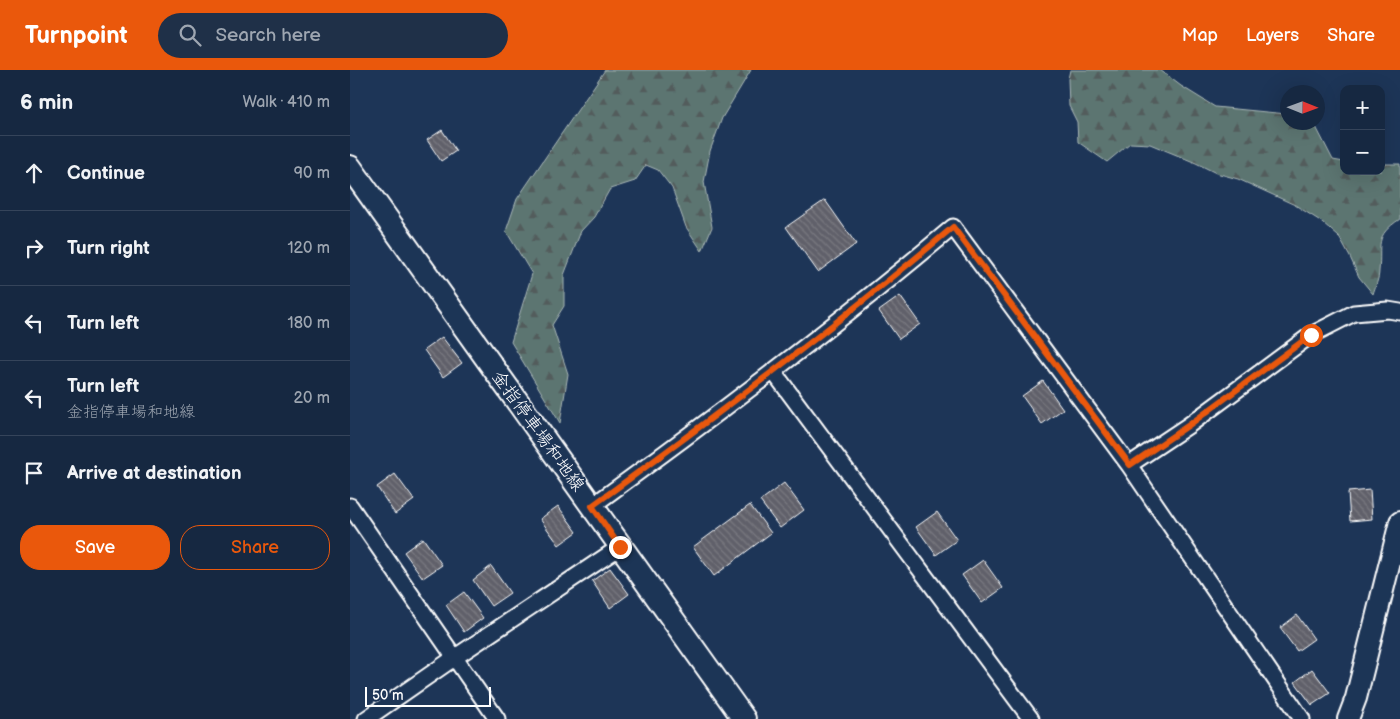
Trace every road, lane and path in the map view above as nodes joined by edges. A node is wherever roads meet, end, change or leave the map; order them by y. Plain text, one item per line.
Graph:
1 (350, 168) edge
2 (1400, 312) edge
3 (773, 371) junction
4 (1130, 465) junction
5 (350, 506) edge
6 (592, 506) junction
7 (1400, 522) edge
8 (620, 547) junction
9 (454, 658) junction
10 (366, 719) edge
11 (496, 719) edge
12 (744, 719) edge
13 (1030, 719) edge
14 (1302, 719) edge
15 (1348, 719) edge

1 - 6 main road, 金指停車場和地線
2 - 4 street
3 - 4 street
3 - 6 street
3 - 13 street
4 - 14 street
5 - 9 street
6 - 8 main road, 金指停車場和地線
7 - 15 street
8 - 9 street
8 - 12 main road, 金指停車場和地線
9 - 10 street
9 - 11 street

